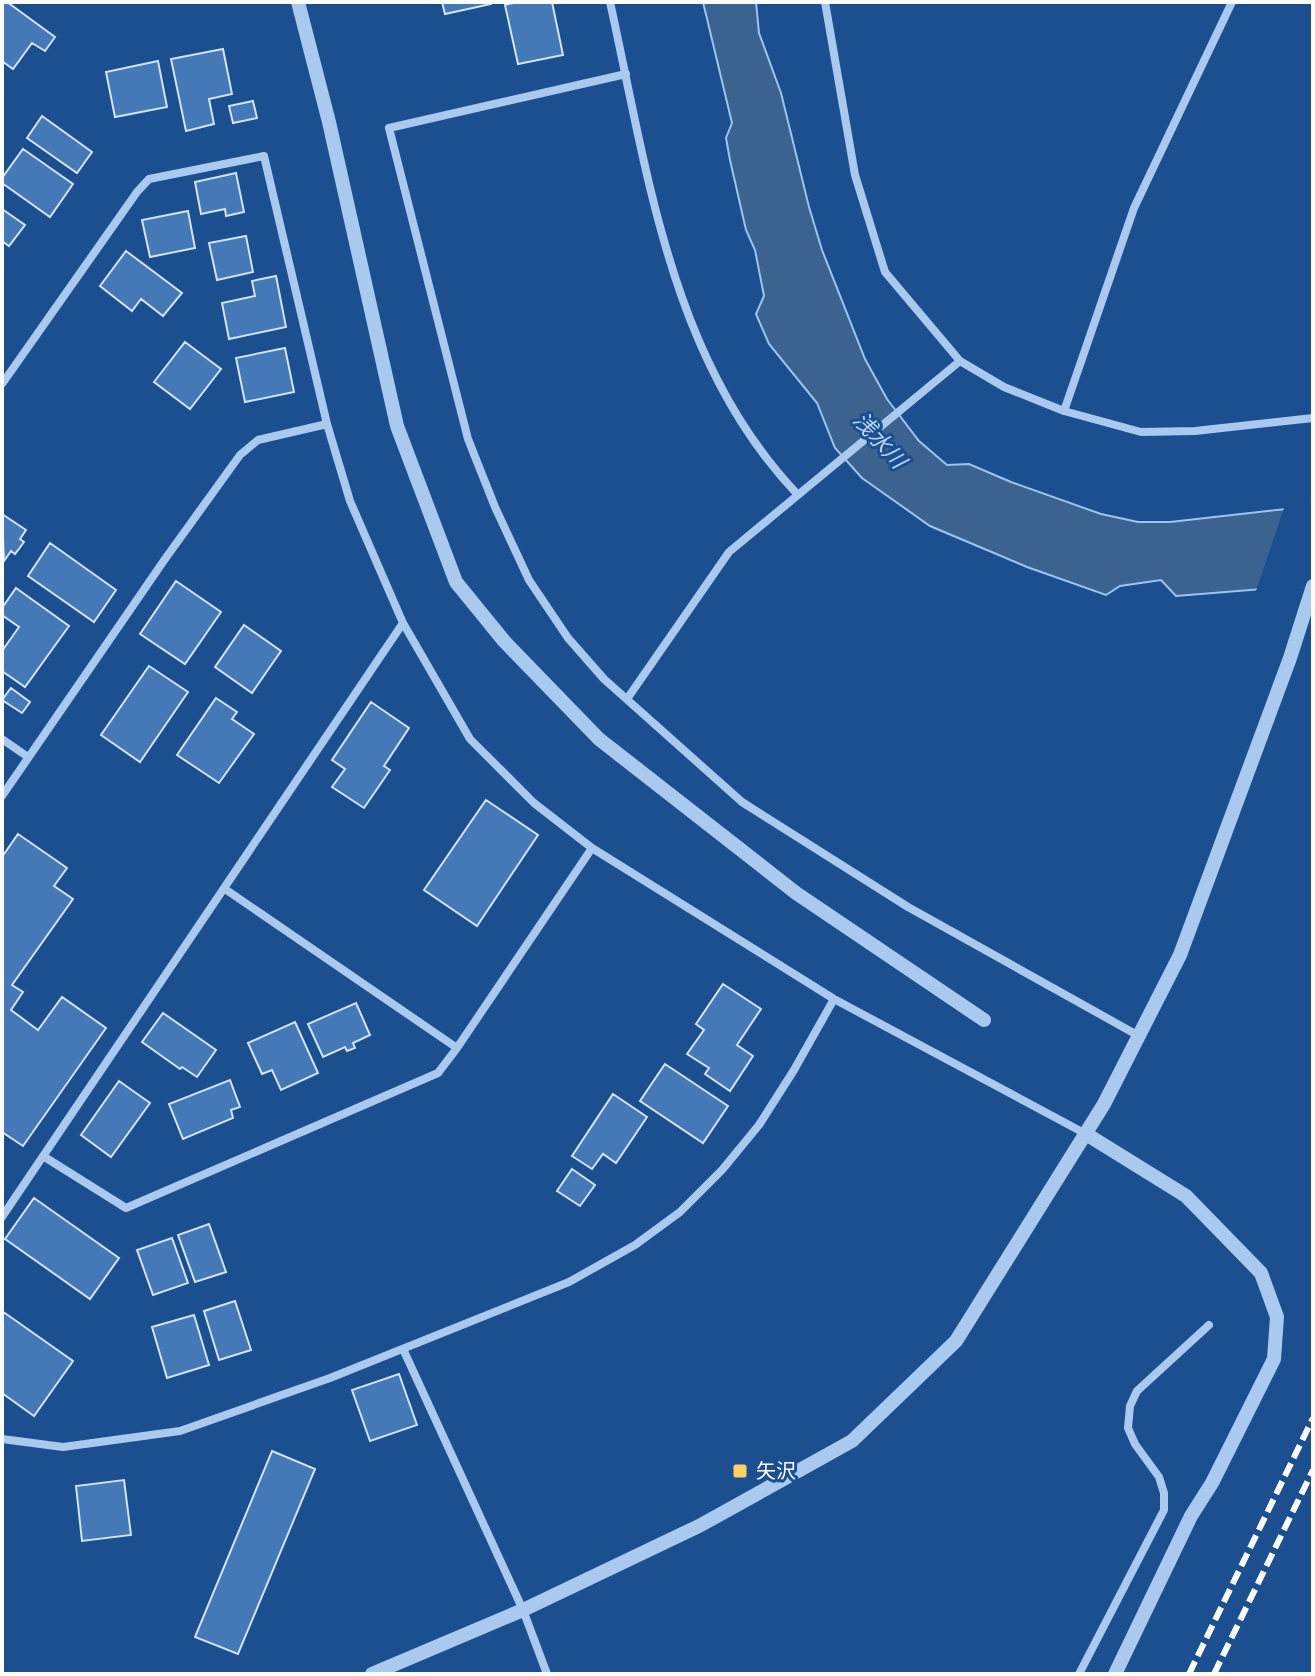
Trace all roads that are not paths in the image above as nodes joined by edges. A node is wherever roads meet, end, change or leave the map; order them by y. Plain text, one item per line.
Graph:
1 (298, 2) edge
2 (610, 2) edge
3 (825, 2) edge
4 (1232, 2) edge
5 (626, 74) junction
6 (960, 361) junction
7 (2, 384) edge
8 (1064, 411) junction
9 (1313, 418) edge
10 (327, 424) junction
11 (798, 495) junction
12 (1311, 592) edge
13 (403, 623) junction
14 (627, 699) junction
15 (2, 739) edge
16 (28, 757) junction
17 (2, 796) edge
18 (592, 848) junction
19 (225, 889) junction
20 (834, 999) junction
21 (984, 1020) dead end
22 (1139, 1036) junction
23 (457, 1048) junction
24 (1086, 1134) junction
25 (43, 1156) junction
26 (2, 1217) edge
27 (1209, 1325) dead end
28 (403, 1349) junction
29 (2, 1439) edge
30 (523, 1610) junction
31 (372, 1674) edge
32 (547, 1674) edge
33 (1079, 1674) edge
34 (1115, 1674) edge

1 - 21 street
2 - 5 street
3 - 6 street
4 - 8 street
5 - 11 street
5 - 14 street
6 - 8 street
6 - 11 street
7 - 10 street
8 - 9 street
10 - 13 street
10 - 16 street
11 - 14 street
12 - 22 street
13 - 18 street
13 - 19 street
14 - 22 street
15 - 16 street
16 - 17 street
18 - 20 street
18 - 23 street
19 - 23 street
19 - 25 street
20 - 24 street
20 - 28 street
22 - 24 street
23 - 25 street
24 - 30 street
24 - 34 street
25 - 26 street
27 - 33 street
28 - 29 street
28 - 30 street
30 - 31 street
30 - 32 street

